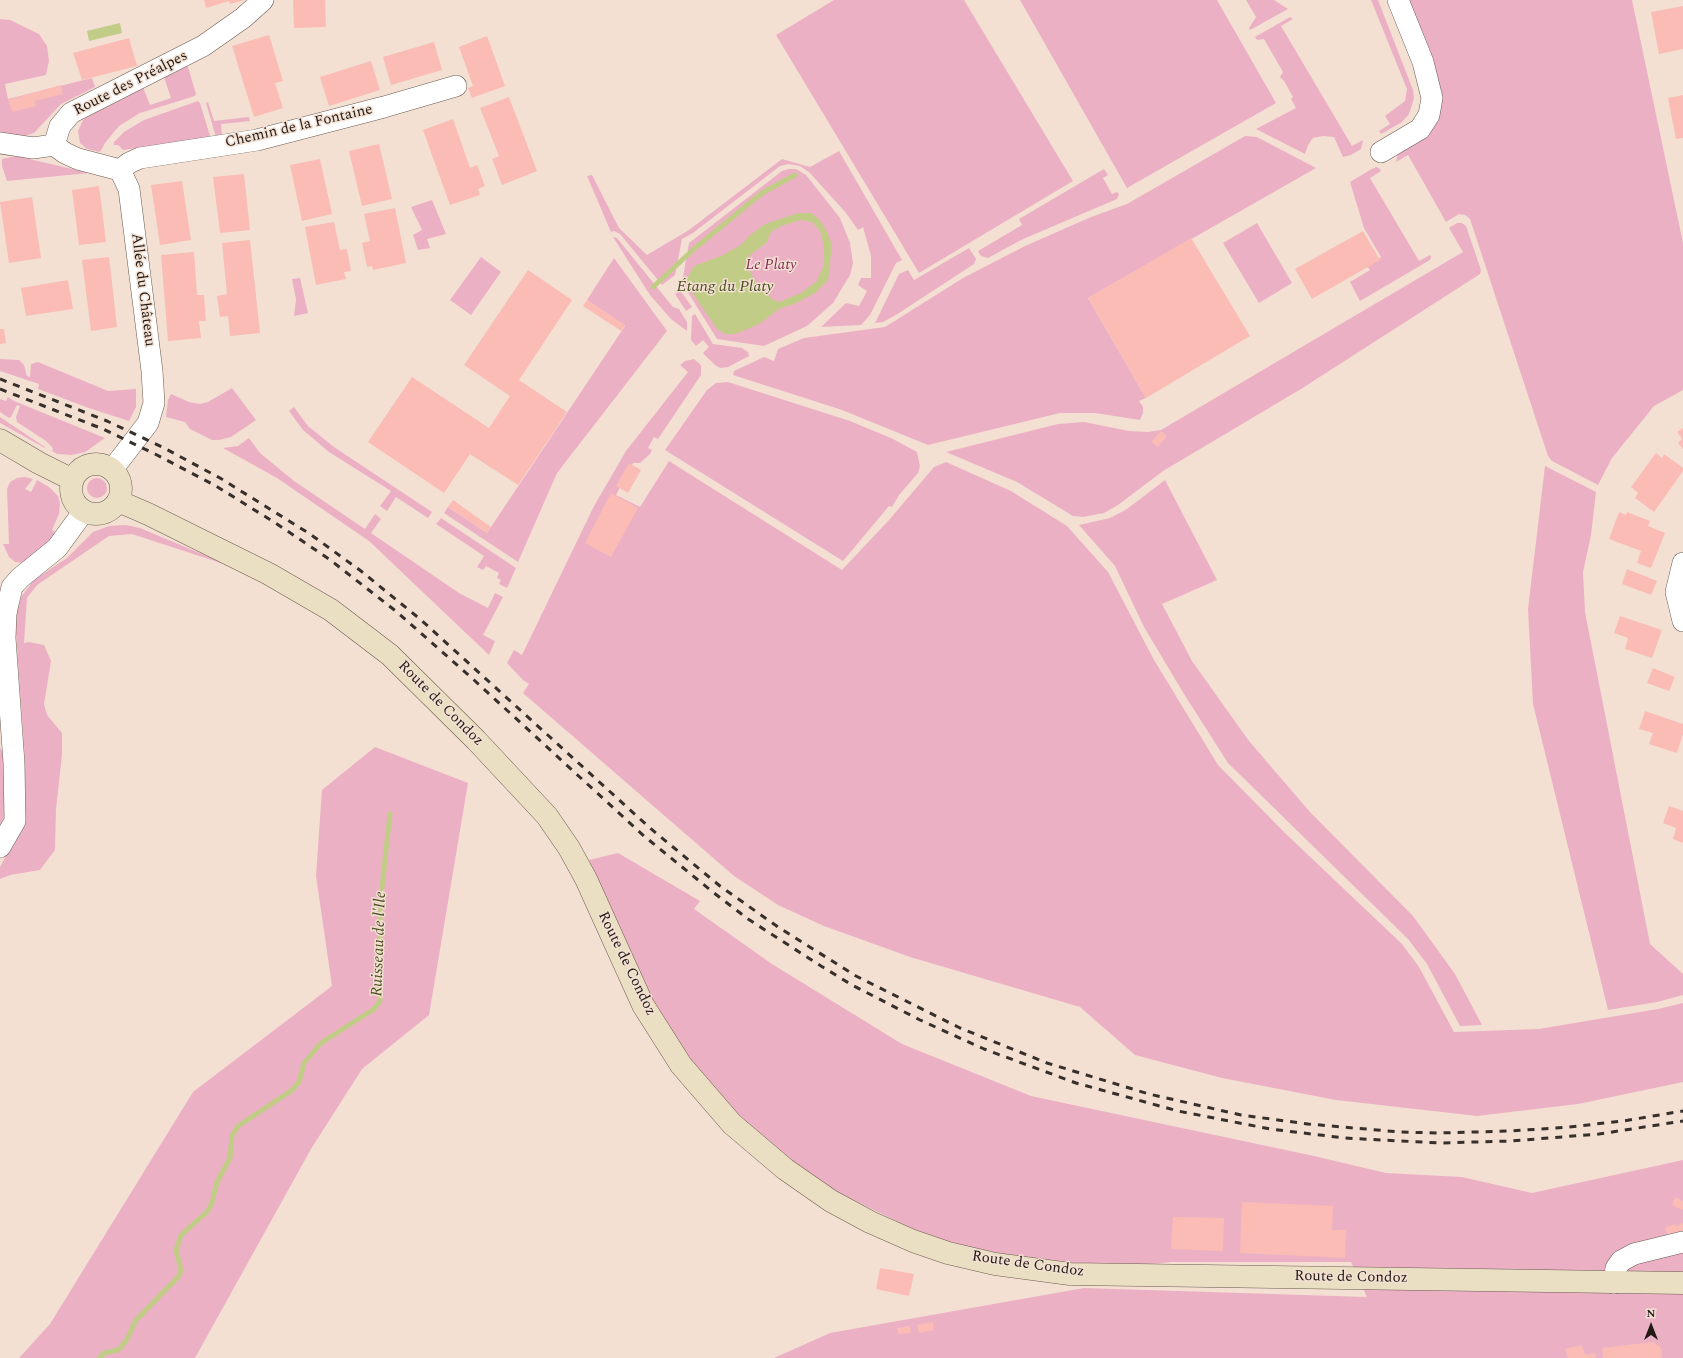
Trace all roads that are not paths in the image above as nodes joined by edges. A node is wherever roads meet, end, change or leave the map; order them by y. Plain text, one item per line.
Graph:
1 (263, 0) edge
2 (1398, 0) edge
3 (456, 86) dead end
4 (0, 143) edge
5 (54, 146) junction
6 (1381, 152) dead end
7 (120, 170) junction
8 (0, 440) edge
9 (112, 470) junction
10 (73, 480) junction
11 (118, 502) junction
12 (84, 511) junction
13 (1683, 562) edge
14 (1683, 621) edge
15 (0, 847) edge
16 (1683, 1242) edge
17 (1614, 1283) junction
18 (1683, 1283) edge

1 - 5 street, Route des Préalpes
2 - 6 street
3 - 7 street, Chemin de la Fontaine
4 - 5 street
5 - 7 street
7 - 9 street, Allée du Château
8 - 10 main road
9 - 10 main road
9 - 11 main road
10 - 12 main road
11 - 12 main road
11 - 17 main road, Route de Condoz
12 - 15 street
13 - 14 street
16 - 17 street
17 - 18 main road, Route de Condoz

